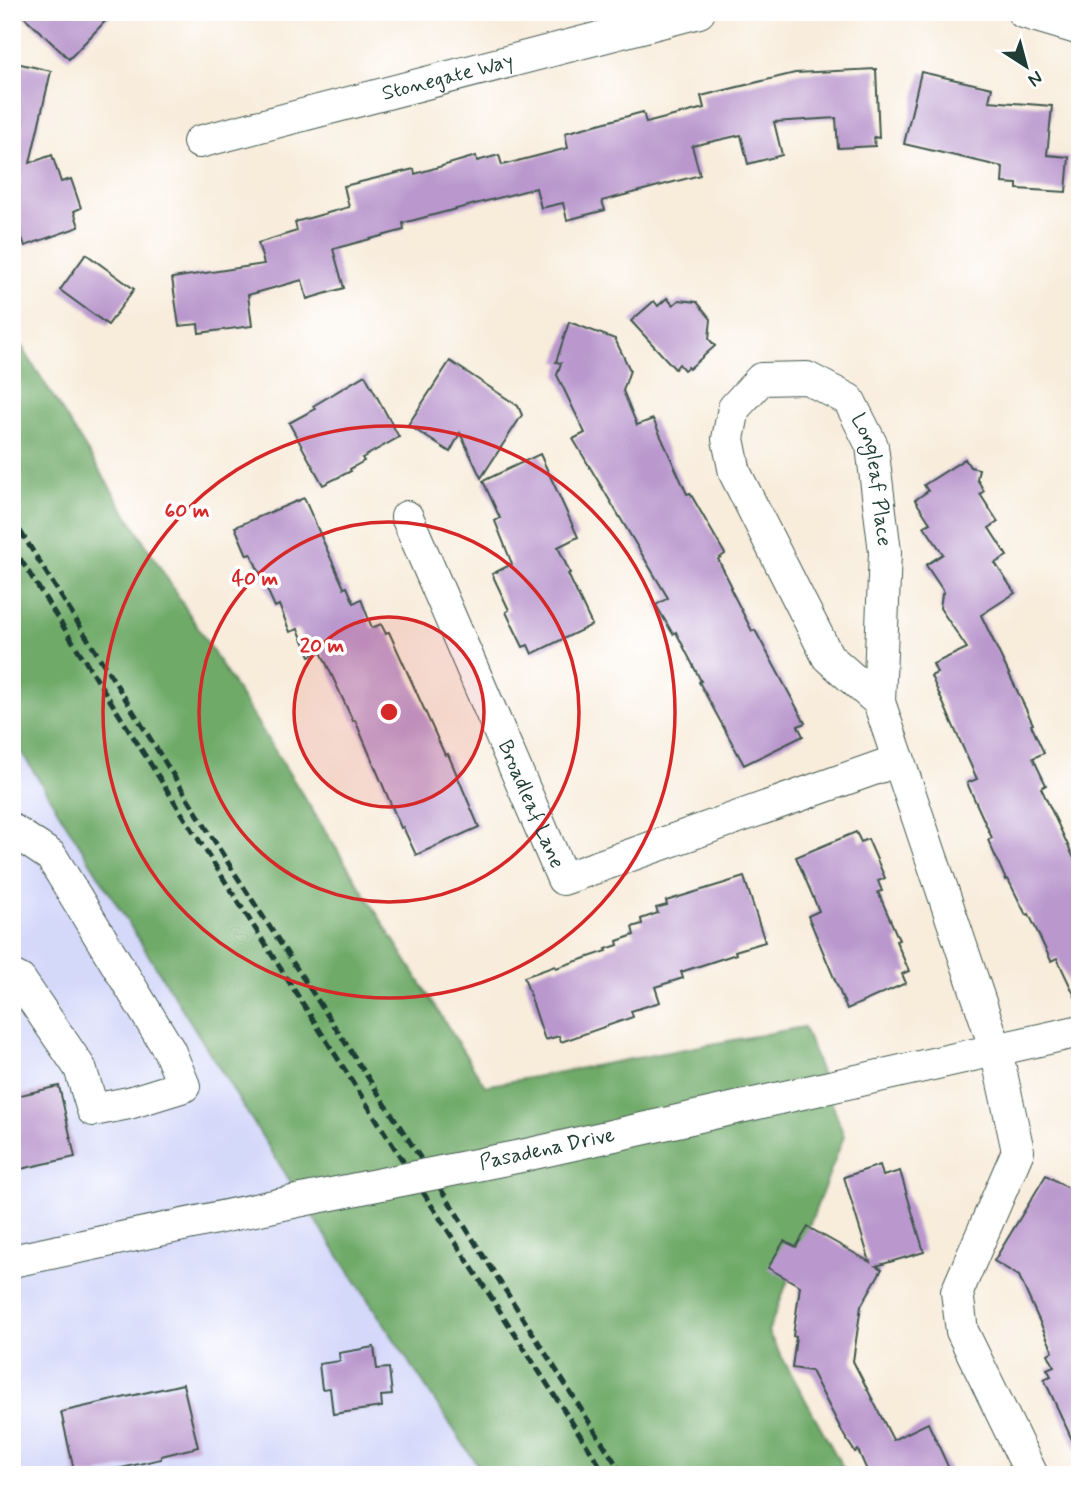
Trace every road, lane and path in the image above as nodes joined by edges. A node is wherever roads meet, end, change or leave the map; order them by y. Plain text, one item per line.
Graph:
1 (699, 12) edge
2 (1023, 12) edge
3 (1080, 29) edge
4 (199, 142) dead end
5 (407, 517) dead end
6 (879, 702) junction
7 (899, 760) junction
8 (12, 830) edge
9 (12, 976) edge
10 (1080, 1031) edge
11 (996, 1050) junction
12 (12, 1261) edge
13 (1032, 1475) edge

1 - 4 street, Stonegate Way
2 - 3 street
5 - 7 street, Broadleaf Lane
6 - 6 street, Longleaf Place
6 - 7 street, Longleaf Place
7 - 11 street, Longleaf Place
8 - 9 street
10 - 11 street, Pasadena Drive
11 - 12 street, Pasadena Drive, bridge
11 - 13 street, Longleaf Place

